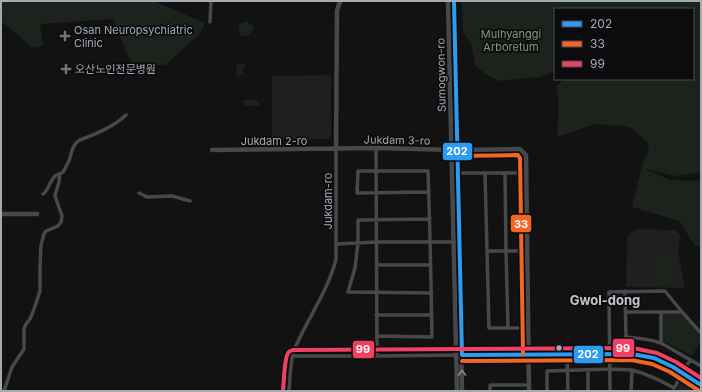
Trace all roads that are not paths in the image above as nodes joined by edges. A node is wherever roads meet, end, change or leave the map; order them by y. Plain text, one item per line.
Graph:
1 (211, 1) edge
2 (340, 1) edge
3 (448, 1) edge
4 (454, 1) edge
5 (210, 22) dead end
6 (126, 115) dead end
7 (376, 148) junction
8 (336, 149) junction
9 (212, 150) dead end
10 (451, 150) junction
11 (457, 150) junction
12 (376, 171) junction
13 (458, 173) junction
14 (486, 173) junction
15 (505, 173) junction
16 (527, 173) junction
17 (58, 174) junction
18 (429, 192) junction
19 (139, 193) dead end
20 (376, 193) junction
21 (43, 194) dead end
22 (190, 201) dead end
23 (1, 214) edge
24 (37, 214) dead end
25 (376, 219) junction
26 (430, 219) junction
27 (376, 242) junction
28 (430, 242) junction
29 (456, 242) junction
30 (358, 243) junction
31 (337, 244) junction
32 (527, 251) junction
33 (487, 252) junction
34 (506, 252) junction
35 (376, 265) junction
36 (430, 265) junction
37 (625, 292) junction
38 (376, 293) junction
39 (432, 293) junction
40 (625, 312) junction
41 (661, 312) junction
42 (682, 312) junction
43 (376, 314) junction
44 (432, 314) junction
45 (508, 328) junction
46 (528, 328) junction
47 (701, 333) edge
48 (376, 336) junction
49 (661, 343) junction
50 (610, 353) junction
51 (529, 354) junction
52 (567, 354) junction
53 (459, 355) junction
54 (293, 356) junction
55 (377, 356) junction
56 (690, 360) junction
57 (701, 366) edge
58 (610, 369) junction
59 (567, 370) junction
60 (588, 370) junction
61 (632, 370) junction
62 (683, 374) junction
63 (509, 385) junction
64 (529, 385) junction
65 (701, 385) edge
66 (673, 390) edge
67 (4, 391) edge
68 (289, 391) edge
69 (457, 391) edge
70 (462, 391) edge
71 (490, 391) edge
72 (509, 391) edge
73 (529, 391) edge
74 (547, 391) edge
75 (568, 391) edge
76 (588, 391) edge
77 (610, 391) edge
78 (631, 391) edge

1 - 5 street
2 - 8 street, Jukdam-ro
3 - 10 street, Sumogwon-ro
4 - 11 street, Sumogwon-ro
6 - 17 street
7 - 8 street, Jukdam 3-ro
7 - 10 street, Jukdam 3-ro
7 - 12 street
8 - 9 street, Jukdam 2-ro
8 - 31 street, Jukdam-ro
10 - 11 street, Jukdam 3-ro
10 - 29 street, Sumogwon-ro
11 - 13 street, Sumogwon-ro
11 - 16 street, Jukdam 3-ro
12 - 18 street
12 - 20 street
12 - 20 street
13 - 14 street
13 - 29 street, Sumogwon-ro
14 - 15 street
14 - 33 street
15 - 16 street
15 - 34 street
16 - 32 street
17 - 21 street
17 - 67 street
18 - 20 street
18 - 26 street
19 - 22 street
20 - 25 street
23 - 24 street
25 - 26 street
25 - 27 street
25 - 30 street
26 - 28 street
27 - 28 street
27 - 30 street
27 - 35 street
28 - 29 street
28 - 36 street
29 - 53 street
30 - 31 street
30 - 38 street
31 - 54 street, Jukdam-ro
32 - 34 street
32 - 46 street
33 - 34 street
33 - 45 street
34 - 45 street
35 - 36 street
35 - 38 street
36 - 39 street
37 - 40 street
37 - 42 street
37 - 50 street
38 - 39 street
38 - 43 street
39 - 44 street
40 - 41 street
40 - 49 street
41 - 42 street
41 - 49 street
42 - 47 street
43 - 44 street
43 - 48 street
44 - 48 street
45 - 46 street
46 - 51 street
48 - 55 street
49 - 56 street
50 - 52 street
50 - 58 street
50 - 62 street
51 - 52 street
51 - 53 street
51 - 64 street
52 - 59 street
53 - 55 street
53 - 69 street
70 -> 53 street
54 - 55 street
54 - 68 street, Jukdam-ro
56 - 57 street
56 - 62 street
58 - 60 street
58 - 61 street
58 - 77 street
59 - 60 street
59 - 74 street
59 - 75 street
60 - 76 street
61 - 66 street
61 - 78 street
62 - 65 street
62 - 66 street
63 - 64 street
63 - 71 street
63 - 72 street
64 - 73 street

